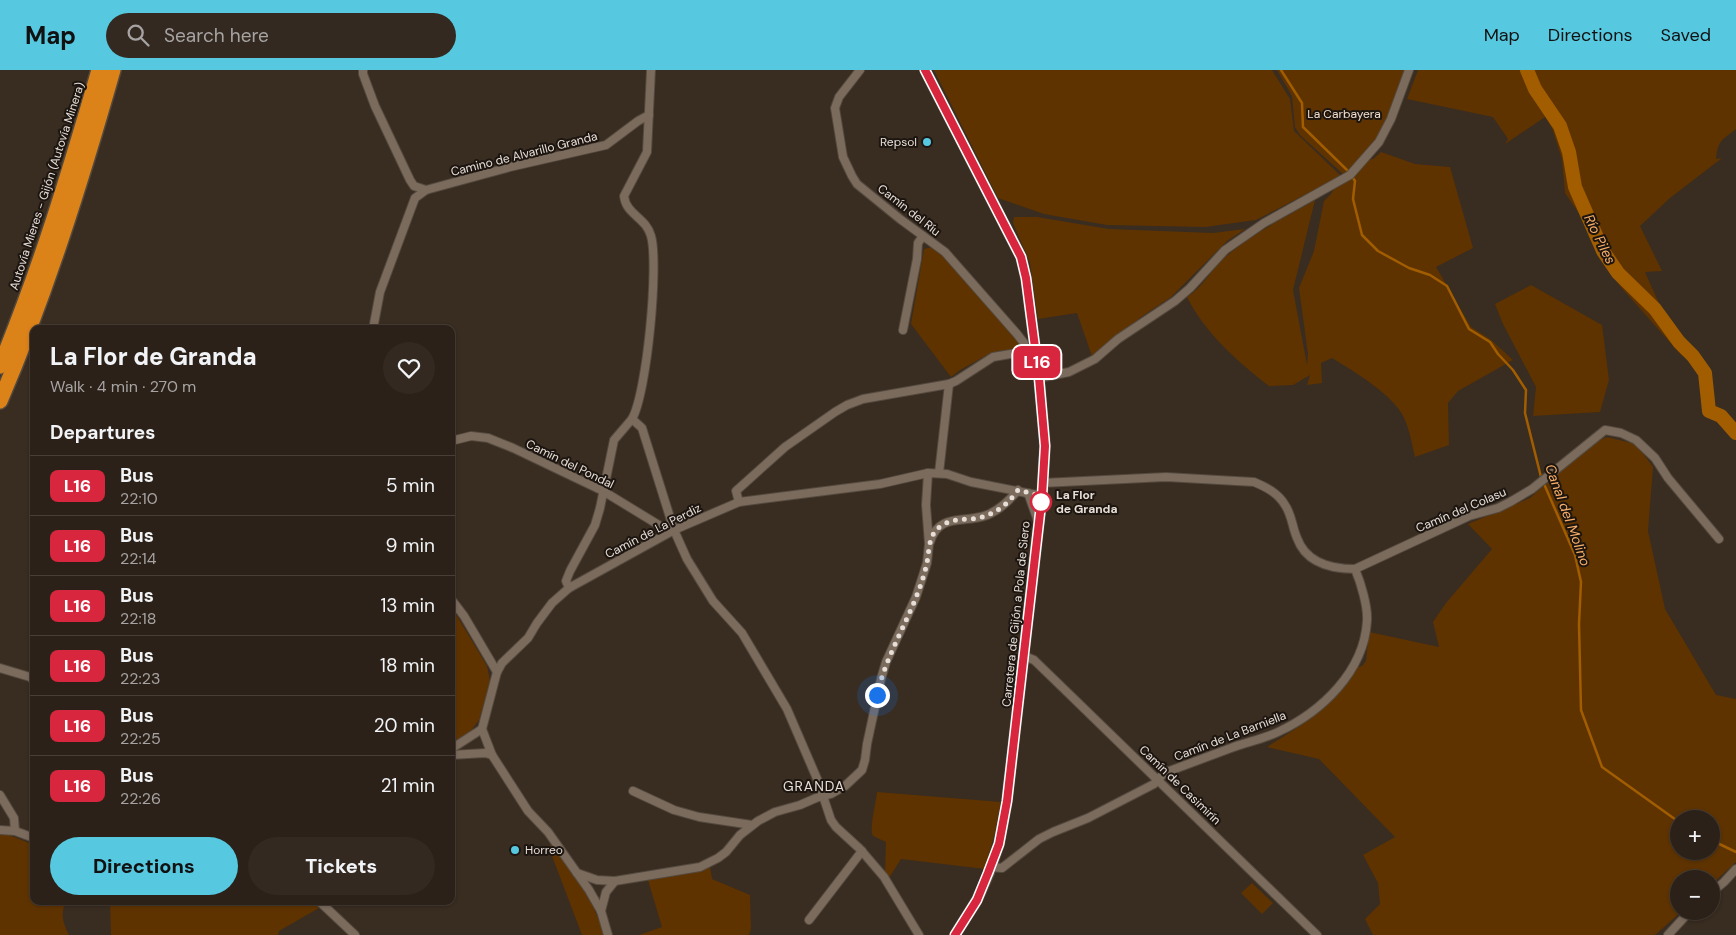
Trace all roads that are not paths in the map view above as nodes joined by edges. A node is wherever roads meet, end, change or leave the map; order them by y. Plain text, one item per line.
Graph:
1 (99, 70) edge
2 (113, 70) edge
3 (364, 70) edge
4 (651, 70) edge
5 (860, 70) edge
6 (925, 70) edge
7 (1409, 70) edge
8 (649, 115) junction
9 (426, 190) junction
10 (923, 236) junction
11 (31, 325) edge
12 (374, 325) edge
13 (30, 327) edge
14 (904, 330) dead end
15 (1030, 351) junction
16 (0, 366) edge
17 (1039, 378) junction
18 (949, 384) junction
19 (0, 401) edge
20 (632, 419) junction
21 (455, 440) edge
22 (928, 473) junction
23 (939, 473) junction
24 (1042, 483) junction
25 (1018, 490) junction
26 (603, 491) junction
27 (1028, 493) junction
28 (1042, 496) junction
29 (738, 502) junction
30 (1039, 522) junction
31 (674, 530) junction
32 (1719, 539) dead end
33 (929, 544) junction
34 (1355, 570) junction
35 (568, 588) junction
36 (455, 604) edge
37 (1024, 656) junction
38 (0, 668) edge
39 (496, 672) junction
40 (30, 677) edge
41 (482, 729) junction
42 (455, 746) edge
43 (455, 754) edge
44 (492, 755) junction
45 (1158, 779) junction
46 (633, 791) dead end
47 (0, 795) edge
48 (823, 796) junction
49 (752, 825) junction
50 (0, 830) edge
51 (16, 831) junction
52 (30, 836) edge
53 (862, 851) junction
54 (991, 867) junction
55 (1736, 869) edge
56 (577, 873) junction
57 (615, 881) junction
58 (1720, 884) edge
59 (323, 905) edge
60 (601, 912) junction
61 (809, 920) dead end
62 (1682, 920) edge
63 (354, 935) edge
64 (608, 935) edge
65 (919, 935) edge
66 (955, 935) edge
67 (1317, 935) edge
68 (1668, 935) edge

1 - 16 highway, Autovía Mieres - Gijón (Autovía Minera)
2 - 11 highway
3 - 9 street
4 - 8 street
5 - 10 street, Camín del Ríu
6 - 15 street, Carretera de Gijón a Pola de Siero
7 - 17 street
8 - 9 street, Camino de Alvarillo Granda
8 - 20 street
9 - 12 street
10 - 14 street
10 - 15 street, Camín del Ríu
13 - 19 highway
15 - 17 street, Carretera de Gijón a Pola de Siero
15 - 18 street
17 - 24 street, Carretera de Gijón a Pola de Siero
18 - 23 street
18 - 29 street
20 - 26 street
20 - 31 street
21 - 26 street, Camín del Pondal
22 - 23 street, Camín de La Perdiz
22 - 29 street, Camín de La Perdiz
22 - 33 street
23 - 25 street, Camín de La Perdiz
24 - 28 street, Carretera de Gijón a Pola de Siero
24 - 34 street
25 - 27 street, Camín de La Perdiz
25 - 33 street
26 - 31 street, Camín del Pondal
26 - 35 street
27 - 28 street, Camín de La Perdiz
27 - 30 street
28 - 30 street, Carretera de Gijón a Pola de Siero
29 - 31 street, Camín de La Perdiz
30 - 37 street, Carretera de Gijón a Pola de Siero
31 - 35 street, Camín de La Perdiz
31 - 48 street
32 - 34 street, Camín del Colasu
33 - 48 street
34 - 45 street, Camín de La Barniella
35 - 39 street, Camín de La Perdiz
36 - 39 street
37 - 45 street, Camín de Casimirín
37 - 54 street, Carretera de Gijón a Pola de Siero
38 - 40 street
39 - 41 street, Camín de La Perdiz
41 - 42 street
41 - 44 street
43 - 44 street
44 - 56 street
45 - 54 street, Camín de La Barniella
45 - 67 street, Camín de Casimirín
46 - 49 street
47 - 51 street
48 - 49 street
48 - 53 street
49 - 57 street
50 - 51 street
51 - 52 street
53 - 61 street
53 - 65 street
54 - 66 street, Carretera de Gijón a Pola de Siero
55 - 58 street
56 - 57 street
56 - 60 street
57 - 60 street
59 - 63 street
60 - 64 street
62 - 68 street

